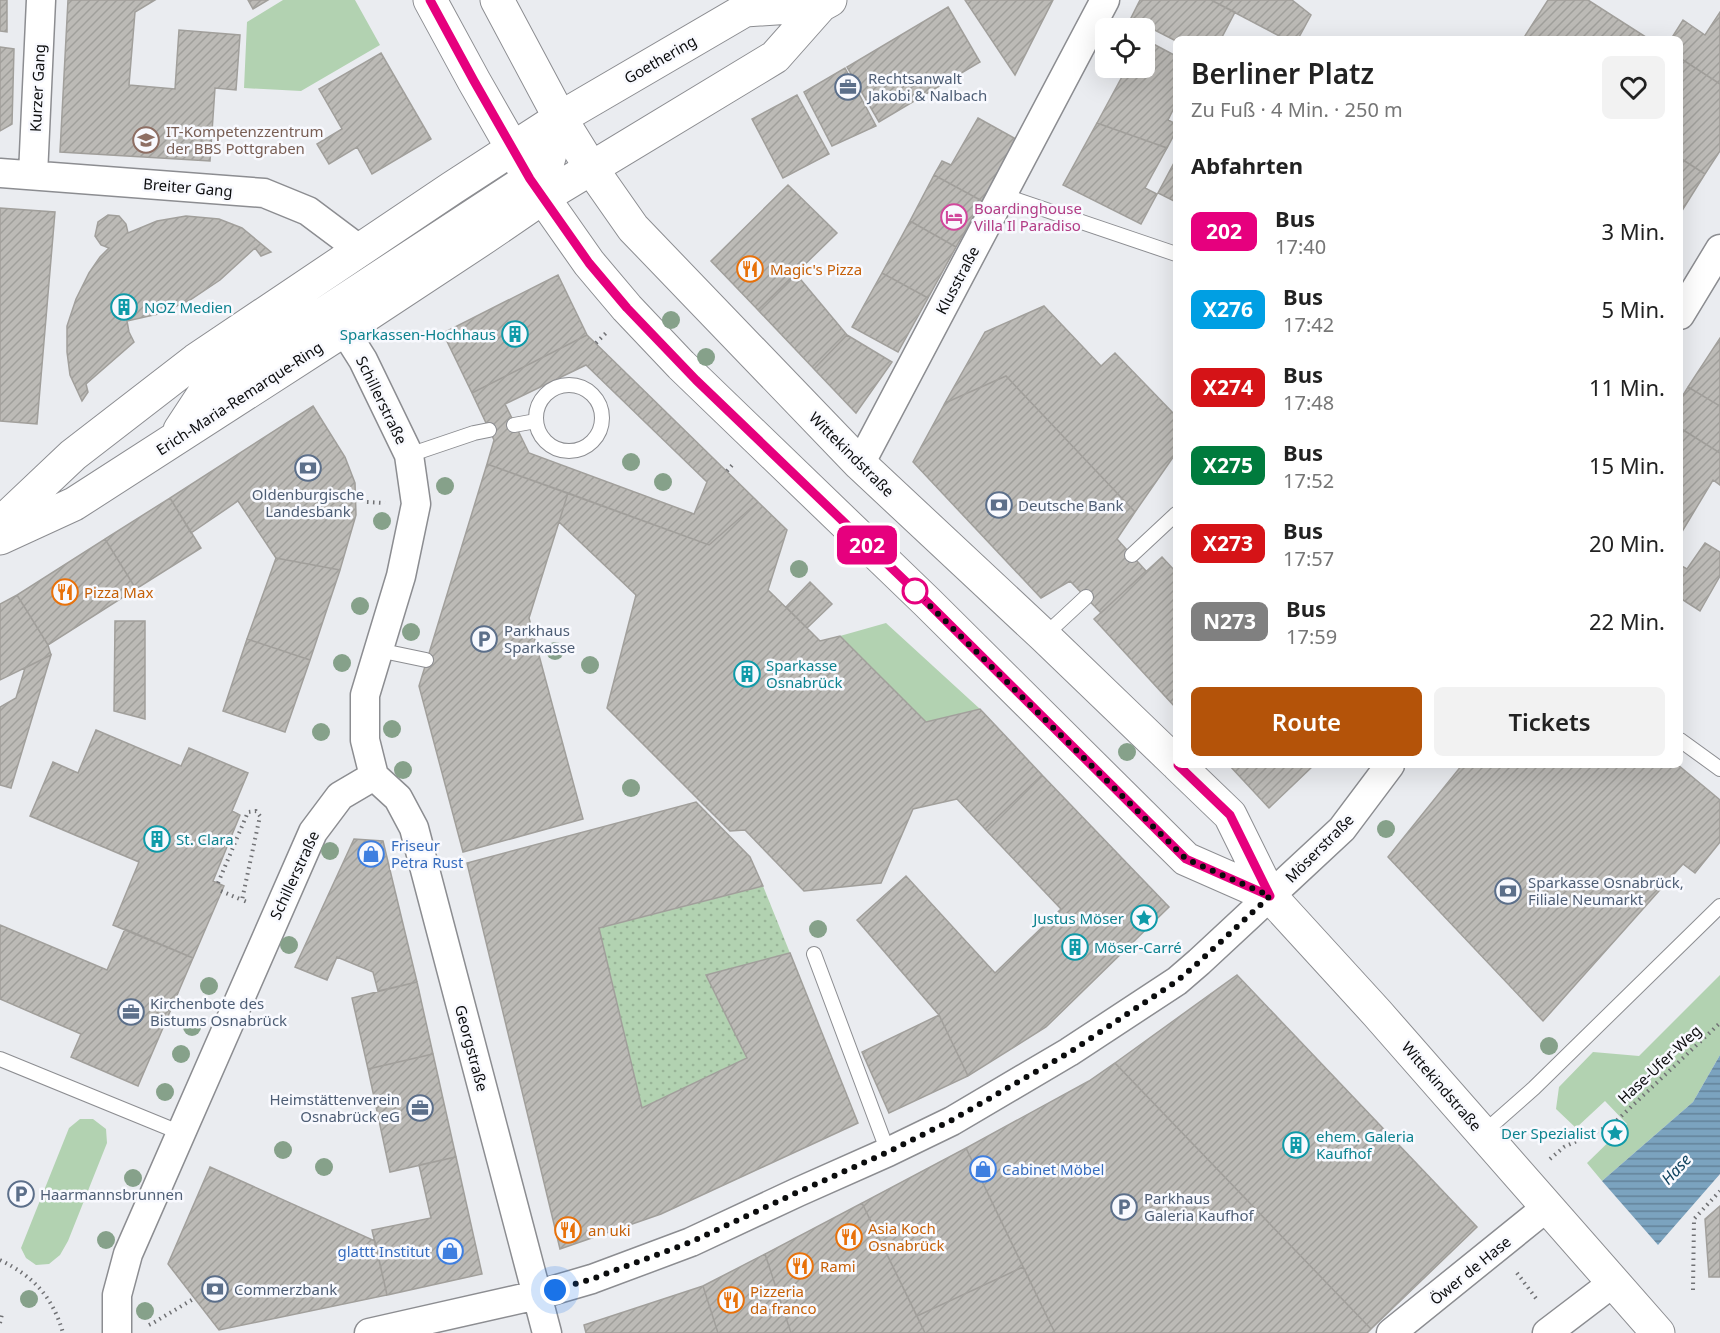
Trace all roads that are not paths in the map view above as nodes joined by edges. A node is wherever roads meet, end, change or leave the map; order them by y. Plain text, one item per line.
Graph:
1 (41, 0) edge
2 (430, 0) edge
3 (497, 0) edge
4 (1105, 0) edge
5 (825, 2) edge
6 (742, 5) edge
7 (560, 118) junction
8 (513, 150) junction
9 (591, 168) junction
10 (0, 173) edge
11 (33, 175) junction
12 (536, 188) junction
13 (1002, 195) junction
14 (1720, 249) edge
15 (360, 250) junction
16 (1173, 253) edge
17 (1684, 301) edge
18 (344, 330) junction
19 (536, 421) junction
20 (514, 425) dead end
21 (489, 430) dead end
22 (171, 442) junction
23 (409, 455) junction
24 (860, 464) junction
25 (1173, 519) edge
26 (0, 524) edge
27 (0, 538) edge
28 (1132, 555) dead end
29 (1086, 597) dead end
30 (1044, 636) junction
31 (378, 650) junction
32 (426, 660) dead end
33 (1683, 742) edge
34 (1173, 760) edge
35 (1181, 768) edge
36 (1388, 768) edge
37 (1720, 769) edge
38 (374, 776) junction
39 (1270, 896) junction
40 (1720, 906) edge
41 (814, 954) dead end
42 (0, 1059) edge
43 (181, 1133) junction
44 (1483, 1133) junction
45 (888, 1152) junction
46 (1547, 1207) junction
47 (1614, 1282) junction
48 (537, 1295) junction
49 (117, 1333) edge
50 (369, 1333) edge
51 (547, 1333) edge
52 (1391, 1333) edge
53 (1547, 1333) edge
54 (1658, 1333) edge

1 - 11 street, Kurzer Gang
2 - 8 main road, Wittekindstraße
3 - 7 main road, Wittekindstraße
4 - 13 street, Klusstraße
5 - 6 main road, Goethering
5 - 9 main road, Goethering
6 - 7 main road, Goethering
7 - 8 main road, Goethering
7 - 9 main road, Wittekindstraße
7 - 12 main road
8 - 12 main road, Wittekindstraße
8 - 15 main road
9 - 12 main road, Erich-Maria-Remarque-Ring
9 - 24 main road, Wittekindstraße
10 - 11 street, Breiter Gang
11 - 15 street, Breiter Gang
12 - 18 main road, Erich-Maria-Remarque-Ring
12 - 22 main road
12 - 39 main road, Wittekindstraße
13 - 16 lane
13 - 24 street, Klusstraße
14 - 17 street
15 - 26 main road
18 - 22 main road, Erich-Maria-Remarque-Ring
18 - 23 street, Schillerstraße
19 - 19 lane
19 - 20 lane
21 - 23 lane
22 - 27 main road, Erich-Maria-Remarque-Ring
23 - 31 street, Schillerstraße
24 - 30 main road, Wittekindstraße
25 - 28 lane
29 - 30 lane
30 - 34 main road, Wittekindstraße
31 - 32 lane
31 - 38 street, Schillerstraße
33 - 37 lane
35 - 39 main road, Wittekindstraße
36 - 39 street, Möserstraße
38 - 43 street, Schillerstraße
38 - 48 street, Georgstraße
39 - 44 main road, Wittekindstraße
39 - 45 street, Möserstraße
40 - 44 lane
41 - 45 lane
42 - 43 lane
43 - 49 street, Schillerstraße
44 - 46 main road, Wittekindstraße
45 - 48 street, Möserstraße
46 - 47 main road, Wittekindstraße
46 - 52 street, Öwer de Hase
47 - 53 street
47 - 54 main road, Wittekindstraße
48 - 50 street, Möserstraße
48 - 51 street, Georgstraße

